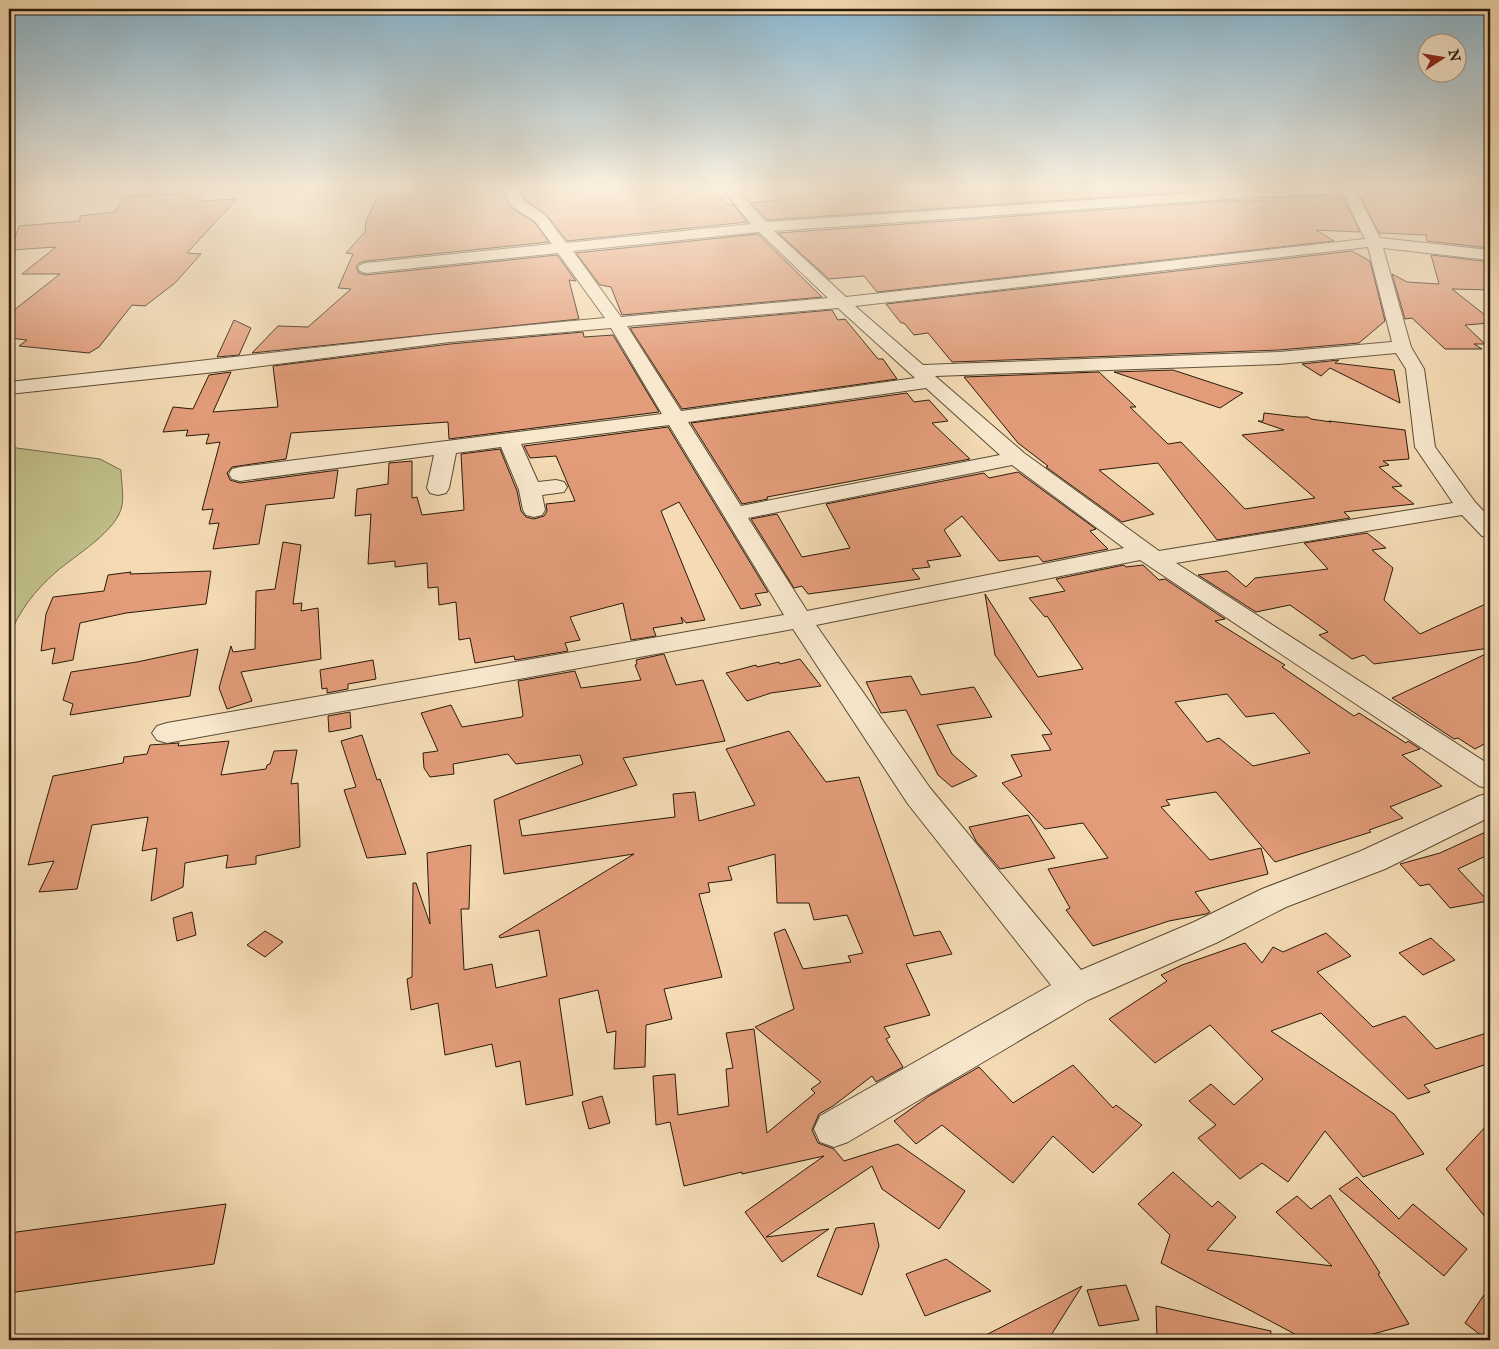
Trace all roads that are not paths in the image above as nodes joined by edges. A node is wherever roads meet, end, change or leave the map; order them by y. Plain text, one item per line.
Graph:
1 (545, 249) edge
2 (564, 249) edge
3 (786, 249) edge
4 (1312, 249) edge
5 (1376, 249) edge
6 (1436, 249) edge
7 (1490, 255) edge
8 (366, 268) dead end
9 (843, 302) junction
10 (616, 323) junction
11 (1402, 347) junction
12 (925, 376) junction
13 (9, 388) edge
14 (675, 418) junction
15 (509, 440) junction
16 (446, 448) junction
17 (1016, 458) junction
18 (240, 474) dead end
19 (556, 487) dead end
20 (438, 488) dead end
21 (1467, 507) junction
22 (734, 514) junction
23 (1490, 531) edge
24 (1148, 556) junction
25 (800, 620) junction
26 (167, 733) dead end
27 (1484, 769) edge
28 (1490, 804) edge
29 (1075, 988) junction
30 (834, 1129) dead end

1 - 8 street
2 - 10 street
3 - 9 street
4 - 9 street
5 - 11 street
6 - 7 street
9 - 10 street
9 - 12 street
10 - 13 street
10 - 14 street
11 - 12 street
11 - 21 street
12 - 14 street
12 - 17 street
14 - 15 street
14 - 22 street
15 - 16 street
15 - 19 street
16 - 18 street
16 - 20 street
17 - 22 street
17 - 24 street
21 - 23 street
21 - 24 street
22 - 25 street
24 - 25 street
24 - 27 street
25 - 26 street
25 - 29 street
28 - 29 street
29 - 30 street

